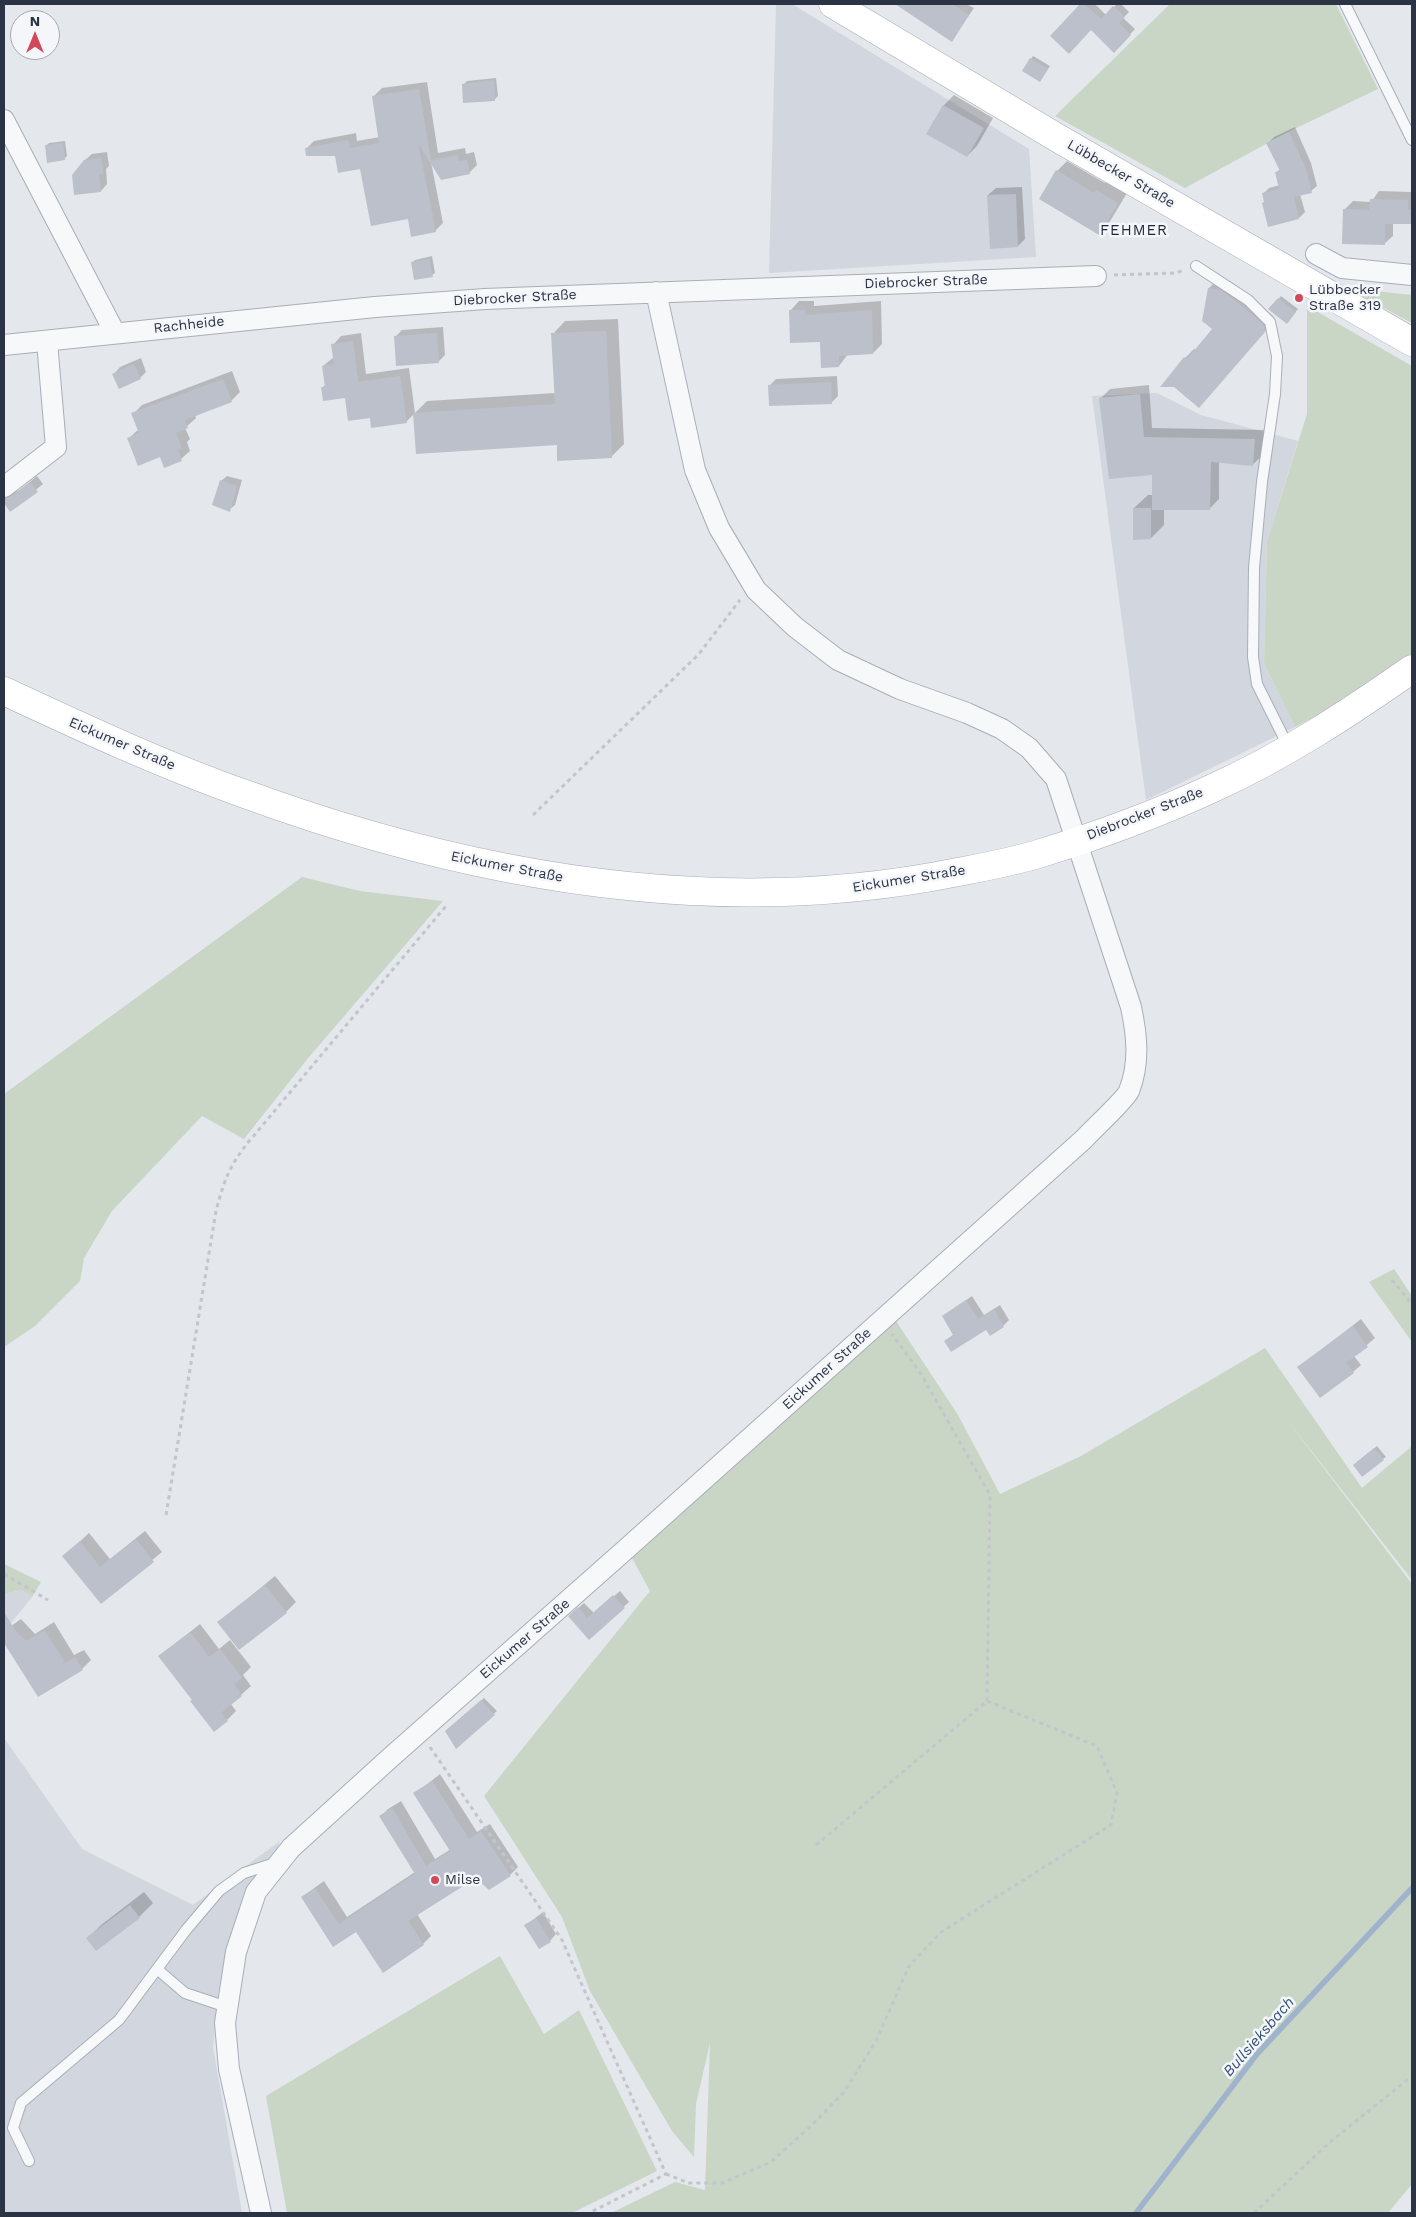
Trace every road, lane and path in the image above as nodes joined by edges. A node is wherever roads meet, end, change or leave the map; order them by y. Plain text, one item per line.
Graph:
1 (833, 4) edge
2 (1344, 4) edge
3 (4, 120) edge
4 (1412, 140) edge
5 (1316, 254) dead end
6 (1196, 266) joint
7 (1412, 275) edge
8 (1096, 276) joint
9 (656, 292) junction
10 (375, 307) joint
11 (116, 333) junction
12 (46, 342) junction
13 (1412, 342) edge
14 (4, 345) edge
15 (4, 487) edge
16 (760, 594) junction
17 (1412, 669) edge
18 (4, 691) edge
19 (1290, 749) junction
20 (533, 815) dead end
21 (1077, 841) junction
22 (446, 906) dead end
23 (1392, 1280) dead end
24 (1412, 1304) edge
25 (882, 1319) junction
26 (166, 1514) dead end
27 (4, 1574) edge
28 (48, 1600) dead end
29 (987, 1701) junction
30 (419, 1732) junction
31 (816, 1845) dead end
32 (281, 1861) junction
33 (157, 1969) junction
34 (227, 2007) junction
35 (1412, 2076) edge
36 (29, 2161) dead end
37 (666, 2174) junction
38 (261, 2213) edge
39 (589, 2213) edge
40 (1254, 2213) edge

1 - 13 main road, Lübbecker Straße
2 - 4 lane
3 - 11 street
5 - 7 street
6 - 8 path
6 - 19 lane
8 - 9 street, Diebrocker Straße
9 - 10 street, Diebrocker Straße
9 - 16 street
10 - 11 street, Rachheide
11 - 12 street, Rachheide
12 - 14 street, Rachheide
12 - 15 street
16 - 20 path
16 - 21 street, Diebrocker Straße
17 - 19 main road, Diebrocker Straße
18 - 21 main road, Eickumer Straße
19 - 21 main road, Diebrocker Straße
21 - 25 street, Eickumer Straße
22 - 26 path
23 - 24 path
25 - 29 path
25 - 30 street, Eickumer Straße
27 - 28 path
29 - 31 path
29 - 37 path
30 - 32 street, Eickumer Straße
30 - 37 path
32 - 33 lane
32 - 34 street, Eickumer Straße
33 - 34 lane
33 - 36 lane
34 - 38 street, Eickumer Straße
35 - 40 path
37 - 39 path

